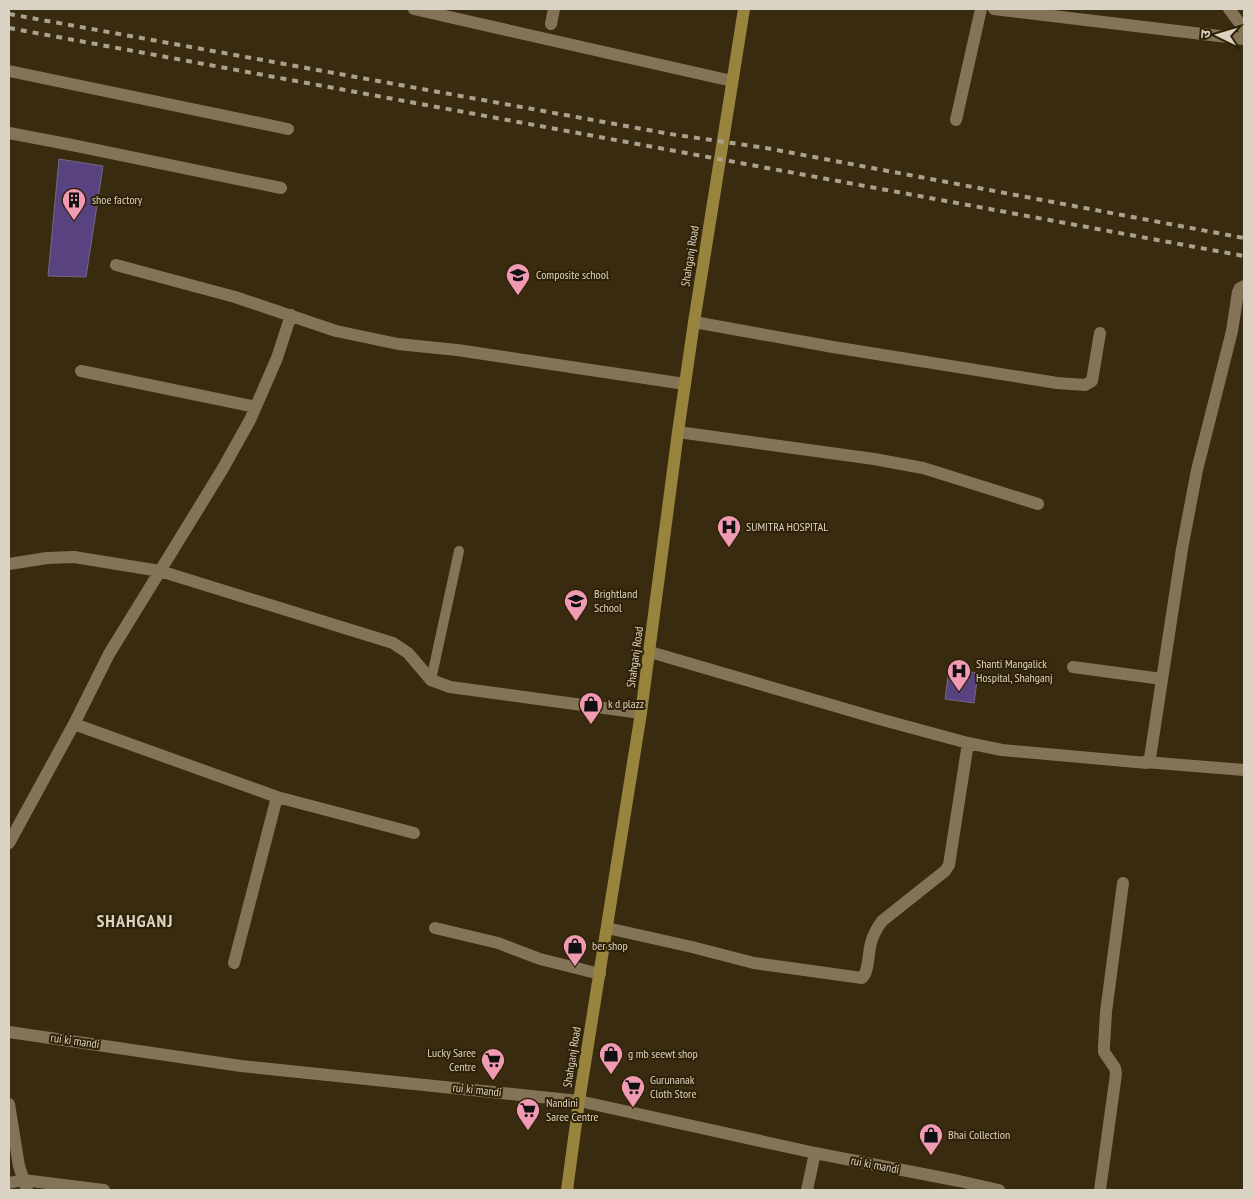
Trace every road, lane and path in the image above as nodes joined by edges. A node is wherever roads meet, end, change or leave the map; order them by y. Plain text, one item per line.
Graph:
1 (414, 9) edge
2 (554, 9) edge
3 (744, 9) edge
4 (981, 9) edge
5 (994, 9) edge
6 (1229, 9) edge
7 (551, 24) dead end
8 (1244, 29) edge
9 (1244, 40) edge
10 (9, 71) edge
11 (732, 81) junction
12 (956, 120) dead end
13 (288, 129) dead end
14 (9, 133) edge
15 (281, 188) dead end
16 (116, 265) dead end
17 (1244, 286) edge
18 (291, 315) junction
19 (694, 322) junction
20 (1100, 333) dead end
21 (81, 371) dead end
22 (686, 384) junction
23 (256, 407) junction
24 (678, 432) junction
25 (1038, 504) dead end
26 (459, 551) dead end
27 (9, 564) edge
28 (160, 571) junction
29 (650, 652) junction
30 (1073, 667) dead end
31 (1162, 679) junction
32 (431, 680) junction
33 (641, 713) junction
34 (74, 724) junction
35 (968, 743) junction
36 (1145, 762) junction
37 (1244, 770) edge
38 (277, 797) junction
39 (414, 833) dead end
40 (9, 843) edge
41 (1123, 883) dead end
42 (436, 928) dead end
43 (607, 928) junction
44 (234, 963) dead end
45 (600, 974) junction
46 (9, 1032) edge
47 (579, 1101) junction
48 (9, 1104) edge
49 (814, 1154) junction
50 (9, 1182) edge
51 (25, 1185) edge
52 (104, 1190) edge
53 (567, 1190) edge
54 (807, 1190) edge
55 (999, 1190) edge
56 (1100, 1190) edge

1 - 11 street
2 - 7 street
3 - 11 main road, Shahganj Road
4 - 12 street
5 - 9 street
6 - 8 street
10 - 13 street
11 - 19 main road, Shahganj Road
14 - 15 street
16 - 18 street
17 - 31 street
18 - 22 street
18 - 23 street
19 - 20 street
19 - 22 main road, Shahganj Road
21 - 23 street
22 - 24 main road, Shahganj Road
23 - 28 street
24 - 25 street
24 - 29 main road, Shahganj Road
26 - 32 lane
27 - 28 street
28 - 32 street
28 - 34 street
29 - 33 main road, Shahganj Road
29 - 35 street
30 - 31 street
31 - 36 street
32 - 33 street
33 - 43 main road, Shahganj Road
34 - 38 street
34 - 40 street
35 - 36 street
35 - 43 street
36 - 37 street
38 - 39 street
38 - 44 street
41 - 56 street
42 - 45 street
43 - 45 main road, Shahganj Road
45 - 47 main road, Shahganj Road
46 - 47 street, rui ki mandi
47 - 49 street, rui ki mandi
47 - 53 main road, Shahganj Road
48 - 51 street
49 - 54 street
49 - 55 street, rui ki mandi
50 - 51 street
51 - 52 street

